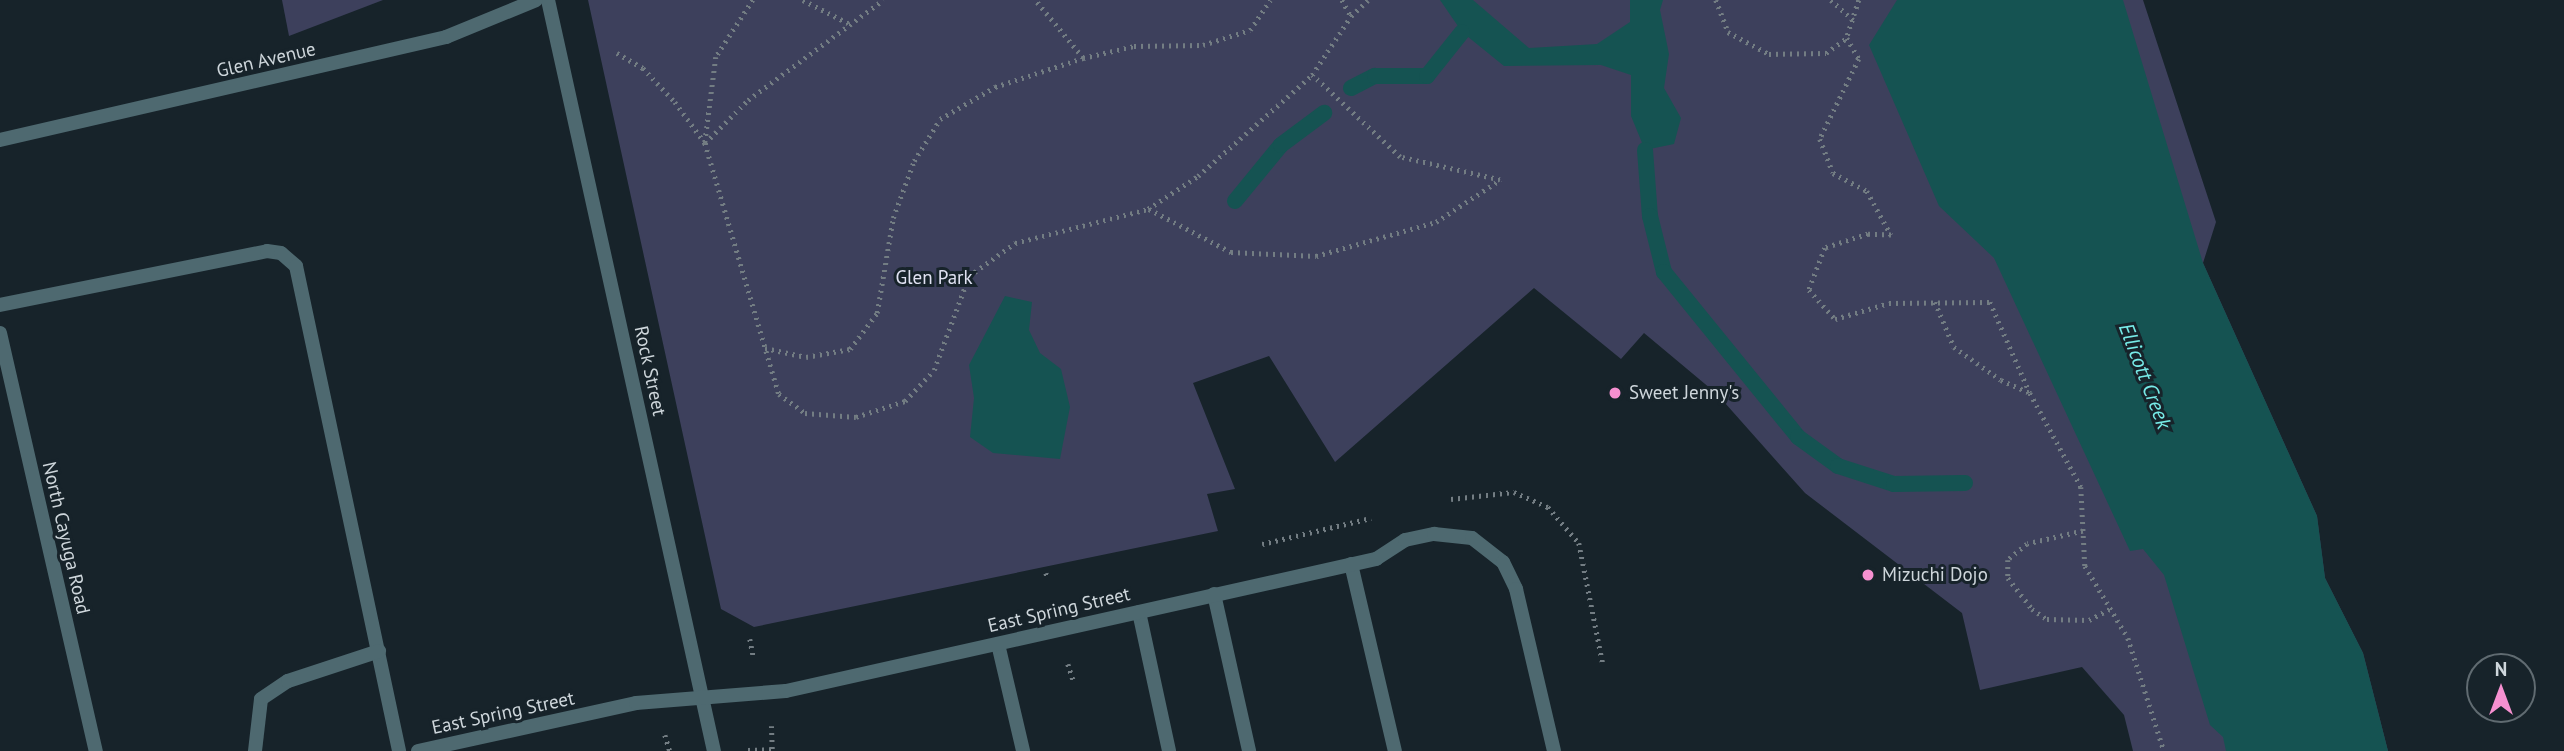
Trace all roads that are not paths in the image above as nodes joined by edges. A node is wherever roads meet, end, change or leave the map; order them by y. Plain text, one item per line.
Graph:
1 (536, 0) edge
2 (548, 0) edge
3 (0, 140) edge
4 (0, 305) edge
5 (0, 333) edge
6 (1351, 564) junction
7 (1214, 594) junction
8 (1139, 612) junction
9 (998, 644) junction
10 (379, 651) junction
11 (702, 698) junction
12 (96, 751) edge
13 (255, 751) edge
14 (398, 751) edge
15 (418, 751) edge
16 (714, 751) edge
17 (1023, 751) edge
18 (1169, 751) edge
19 (1250, 751) edge
20 (1395, 751) edge
21 (1554, 751) edge

1 - 3 street, Glen Avenue
2 - 11 street, Rock Street
4 - 10 street
5 - 12 street, North Cayuga Road
6 - 7 street, East Spring Street
6 - 20 street
6 - 21 street, East Spring Street
7 - 8 street, East Spring Street
7 - 19 street
8 - 9 street, East Spring Street
8 - 18 street
9 - 11 street, East Spring Street
9 - 17 street
10 - 13 street
10 - 14 street
11 - 15 street, East Spring Street
11 - 16 street, Rock Street

